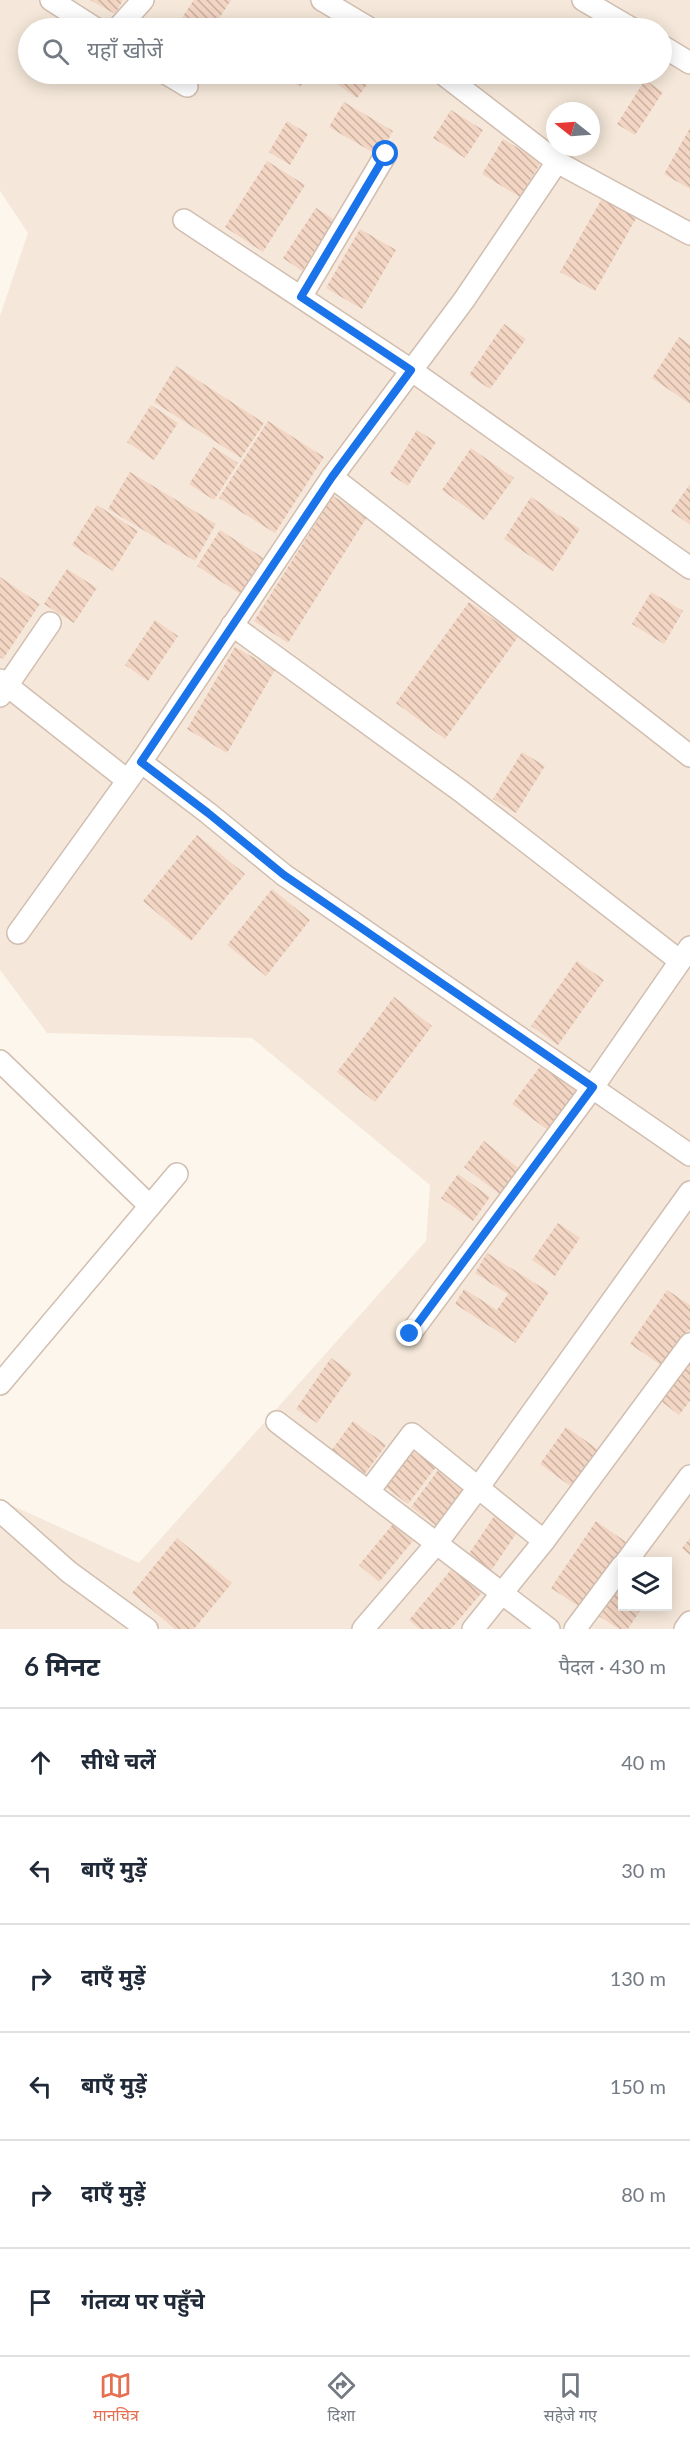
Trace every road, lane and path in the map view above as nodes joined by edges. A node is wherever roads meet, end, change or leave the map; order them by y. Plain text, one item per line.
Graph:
1 (51, 0) edge
2 (143, 0) edge
3 (322, 0) edge
4 (583, 0) edge
5 (80, 18) edge
6 (127, 18) edge
7 (352, 18) edge
8 (614, 18) edge
9 (672, 52) edge
10 (690, 63) edge
11 (184, 84) edge
12 (456, 84) edge
13 (187, 86) dead end
14 (386, 154) dead end
15 (557, 162) junction
16 (184, 220) dead end
17 (690, 234) edge
18 (301, 297) junction
19 (411, 370) junction
20 (332, 477) junction
21 (690, 568) edge
22 (50, 623) dead end
23 (232, 625) junction
24 (2, 687) edge
25 (690, 756) edge
26 (141, 762) junction
27 (127, 780) junction
28 (18, 933) dead end
29 (685, 954) edge
30 (0, 1061) edge
31 (593, 1087) junction
32 (690, 1155) edge
33 (177, 1174) dead end
34 (690, 1192) edge
35 (150, 1206) junction
36 (410, 1334) dead end
37 (690, 1344) edge
38 (0, 1383) edge
39 (277, 1422) dead end
40 (690, 1476) edge
41 (478, 1488) junction
42 (369, 1491) junction
43 (0, 1511) edge
44 (544, 1541) junction
45 (437, 1543) junction
46 (630, 1557) edge
47 (618, 1571) edge
48 (504, 1593) junction
49 (690, 1622) edge
50 (147, 1629) edge
51 (363, 1629) edge
52 (473, 1629) edge
53 (549, 1629) edge
54 (574, 1629) edge
55 (685, 1629) edge

1 - 5 street
2 - 6 street
3 - 7 street
4 - 8 street
9 - 10 street
11 - 13 street
12 - 15 street
14 - 18 street
15 - 17 street
15 - 19 street
16 - 18 street
18 - 19 street
19 - 20 street
19 - 21 street
20 - 23 street
20 - 25 street
22 - 24 street
23 - 26 street
23 - 29 street
24 - 27 street
26 - 27 street
26 - 31 street
27 - 28 street
29 - 31 street
30 - 35 street
31 - 32 street
31 - 36 street
33 - 35 street
34 - 41 street
35 - 38 street
37 - 44 street
39 - 42 street
40 - 46 street
41 - 42 street
41 - 44 street
41 - 45 street
42 - 45 street
43 - 50 street
44 - 48 street
45 - 48 street
45 - 51 street
47 - 54 street
48 - 52 street
48 - 53 street
49 - 55 street

